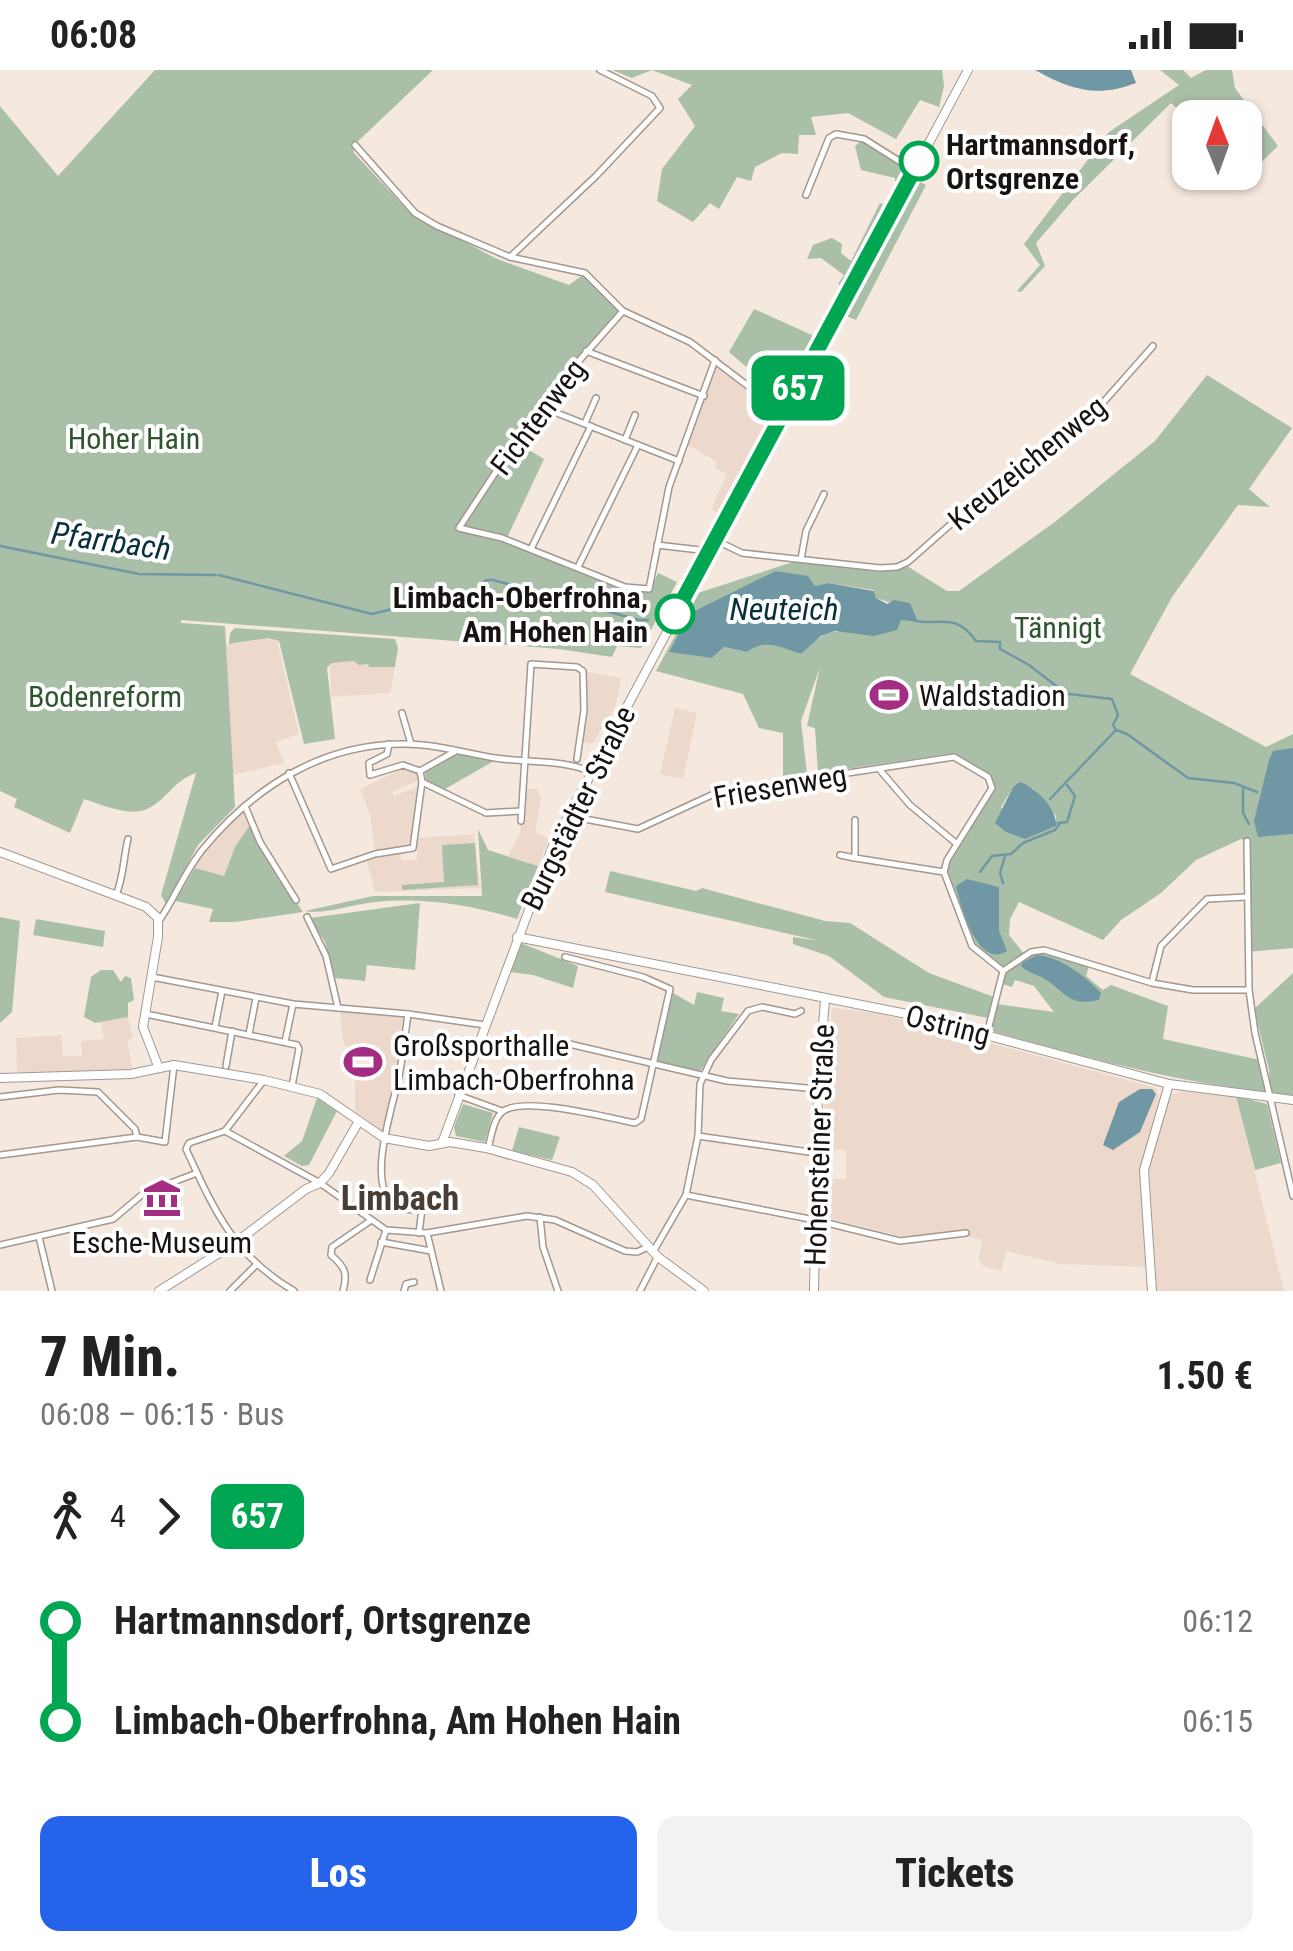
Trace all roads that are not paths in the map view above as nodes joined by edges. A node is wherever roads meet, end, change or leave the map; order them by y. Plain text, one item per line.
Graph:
1 (600, 70) edge
2 (968, 70) edge
3 (354, 145) dead end
4 (915, 171) junction
5 (806, 195) dead end
6 (510, 257) junction
7 (623, 310) junction
8 (1154, 346) dead end
9 (586, 350) junction
10 (715, 360) junction
11 (704, 396) junction
12 (596, 398) dead end
13 (538, 406) junction
14 (635, 414) dead end
15 (784, 414) junction
16 (588, 425) junction
17 (624, 440) junction
18 (638, 446) junction
19 (679, 461) junction
20 (824, 494) dead end
21 (717, 540) junction
22 (657, 545) junction
23 (531, 549) junction
24 (711, 552) junction
25 (801, 560) junction
26 (578, 567) junction
27 (402, 713) dead end
28 (389, 744) junction
29 (411, 744) junction
30 (456, 750) junction
31 (577, 759) dead end
32 (525, 761) junction
33 (879, 769) junction
34 (420, 771) junction
35 (592, 772) junction
36 (289, 774) junction
37 (422, 782) junction
38 (245, 806) junction
39 (522, 811) junction
40 (569, 816) junction
41 (855, 820) dead end
42 (521, 821) dead end
43 (128, 839) dead end
44 (1246, 840) dead end
45 (957, 844) junction
46 (0, 852) edge
47 (840, 855) dead end
48 (855, 858) junction
49 (944, 872) junction
50 (116, 895) junction
51 (1246, 897) junction
52 (296, 900) dead end
53 (307, 918) dead end
54 (159, 921) junction
55 (517, 937) junction
56 (564, 958) dead end
57 (1003, 971) junction
58 (151, 977) junction
59 (1152, 982) junction
60 (1249, 990) junction
61 (222, 991) junction
62 (256, 998) junction
63 (825, 1000) junction
64 (293, 1004) junction
65 (338, 1008) junction
66 (801, 1011) dead end
67 (144, 1014) junction
68 (408, 1014) junction
69 (485, 1026) junction
70 (215, 1028) junction
71 (232, 1031) junction
72 (249, 1034) junction
73 (987, 1034) junction
74 (286, 1042) junction
75 (566, 1043) dead end
76 (654, 1063) junction
77 (174, 1065) junction
78 (158, 1066) junction
79 (226, 1066) dead end
80 (703, 1076) junction
81 (0, 1078) edge
82 (264, 1080) junction
83 (1169, 1084) junction
84 (292, 1086) junction
85 (818, 1089) junction
86 (458, 1095) junction
87 (0, 1097) edge
88 (1270, 1097) junction
89 (1293, 1100) edge
90 (502, 1111) junction
91 (359, 1121) junction
92 (225, 1131) junction
93 (136, 1136) junction
94 (698, 1136) junction
95 (384, 1138) junction
96 (442, 1143) junction
97 (488, 1149) junction
98 (816, 1153) junction
99 (0, 1155) edge
100 (197, 1173) junction
101 (320, 1183) junction
102 (686, 1195) junction
103 (1293, 1196) edge
104 (540, 1217) junction
105 (815, 1220) junction
106 (370, 1221) junction
107 (386, 1230) junction
108 (419, 1233) junction
109 (428, 1233) junction
110 (966, 1233) dead end
111 (39, 1237) junction
112 (381, 1242) junction
113 (235, 1243) junction
114 (0, 1246) edge
115 (431, 1251) junction
116 (653, 1252) junction
117 (257, 1264) junction
118 (370, 1280) dead end
119 (414, 1282) dead end
120 (52, 1291) edge
121 (159, 1291) edge
122 (230, 1291) edge
123 (294, 1291) edge
124 (343, 1291) edge
125 (404, 1291) edge
126 (441, 1291) edge
127 (558, 1291) edge
128 (640, 1291) edge
129 (704, 1291) edge
130 (814, 1291) edge
131 (1152, 1291) edge

1 - 6 street
2 - 4 main road, Burgstädter Straße
3 - 6 street
4 - 5 street
4 - 15 main road, Burgstädter Straße
6 - 7 street
7 - 9 street, Fichtenweg
7 - 10 street
8 - 25 street, Kreuzeichenweg
9 - 11 street
9 - 13 street, Fichtenweg
10 - 11 street
10 - 15 street
11 - 19 street
12 - 16 street
13 - 16 street
13 - 23 street, Fichtenweg
14 - 17 street
15 - 21 main road, Burgstädter Straße
16 - 17 street
16 - 23 street
17 - 18 street
18 - 19 street
18 - 26 street
19 - 22 street
20 - 25 street
21 - 24 main road, Burgstädter Straße
21 - 25 street
22 - 24 street
22 - 26 street
23 - 26 street
24 - 35 main road, Burgstädter Straße
27 - 29 street
28 - 29 street
28 - 34 street
28 - 36 street
29 - 30 street
30 - 32 street
30 - 34 street
31 - 32 street
32 - 35 street
32 - 39 street
33 - 40 street, Friesenweg
33 - 45 street
33 - 45 street, Friesenweg
34 - 37 street
35 - 40 main road, Burgstädter Straße
36 - 37 street
36 - 38 street
37 - 39 street
38 - 52 street
38 - 54 street
39 - 42 street
40 - 55 main road, Burgstädter Straße
41 - 48 street
43 - 50 street
44 - 51 street
45 - 49 street
46 - 50 main road
47 - 48 street
48 - 49 street
49 - 57 street
50 - 54 main road
51 - 59 street
51 - 60 street
53 - 65 street
54 - 58 main road
55 - 63 main road, Ostring
55 - 69 main road, Burgstädter Straße
56 - 76 street
57 - 59 street
57 - 73 street
58 - 61 street
58 - 67 main road
59 - 60 street
60 - 88 street
61 - 62 street
61 - 70 street
62 - 64 street
62 - 72 street
63 - 73 main road, Ostring
63 - 85 main road, Hohensteiner Straße
64 - 65 street
64 - 74 street
65 - 68 street
66 - 80 street
67 - 70 street
67 - 78 main road
68 - 69 street
68 - 95 street
69 - 86 main road, Burgstädter Straße
70 - 71 street
71 - 72 street
71 - 79 street
72 - 74 street
73 - 83 main road, Ostring
74 - 84 street
75 - 76 street
76 - 80 street
76 - 90 street
77 - 78 main road
77 - 82 main road
77 - 93 street
78 - 81 main road
80 - 85 street
80 - 94 street
82 - 84 main road
82 - 92 street
83 - 88 main road, Ostring
83 - 131 main road
84 - 91 main road
85 - 98 main road, Hohensteiner Straße
86 - 90 street
86 - 96 main road, Burgstädter Straße
87 - 93 street
88 - 89 main road, Ostring
88 - 103 street
90 - 97 street
91 - 95 main road
91 - 101 main road
92 - 100 street
92 - 101 street
93 - 99 street
94 - 98 street
94 - 102 street
95 - 96 main road
95 - 108 street
96 - 97 main road
97 - 116 main road
98 - 105 main road, Hohensteiner Straße
100 - 111 street
100 - 113 street
101 - 106 street
101 - 113 main road
102 - 105 street
102 - 116 street
104 - 109 street
104 - 116 street
104 - 127 street
105 - 110 street
105 - 130 main road, Hohensteiner Straße
106 - 107 street
106 - 124 street
107 - 108 street
107 - 112 street
108 - 109 street
109 - 115 street
111 - 114 street
111 - 120 street
112 - 115 street
112 - 118 street
113 - 117 street
113 - 121 main road
115 - 126 street
116 - 128 street
116 - 129 main road
117 - 122 street
117 - 123 street
119 - 125 street

